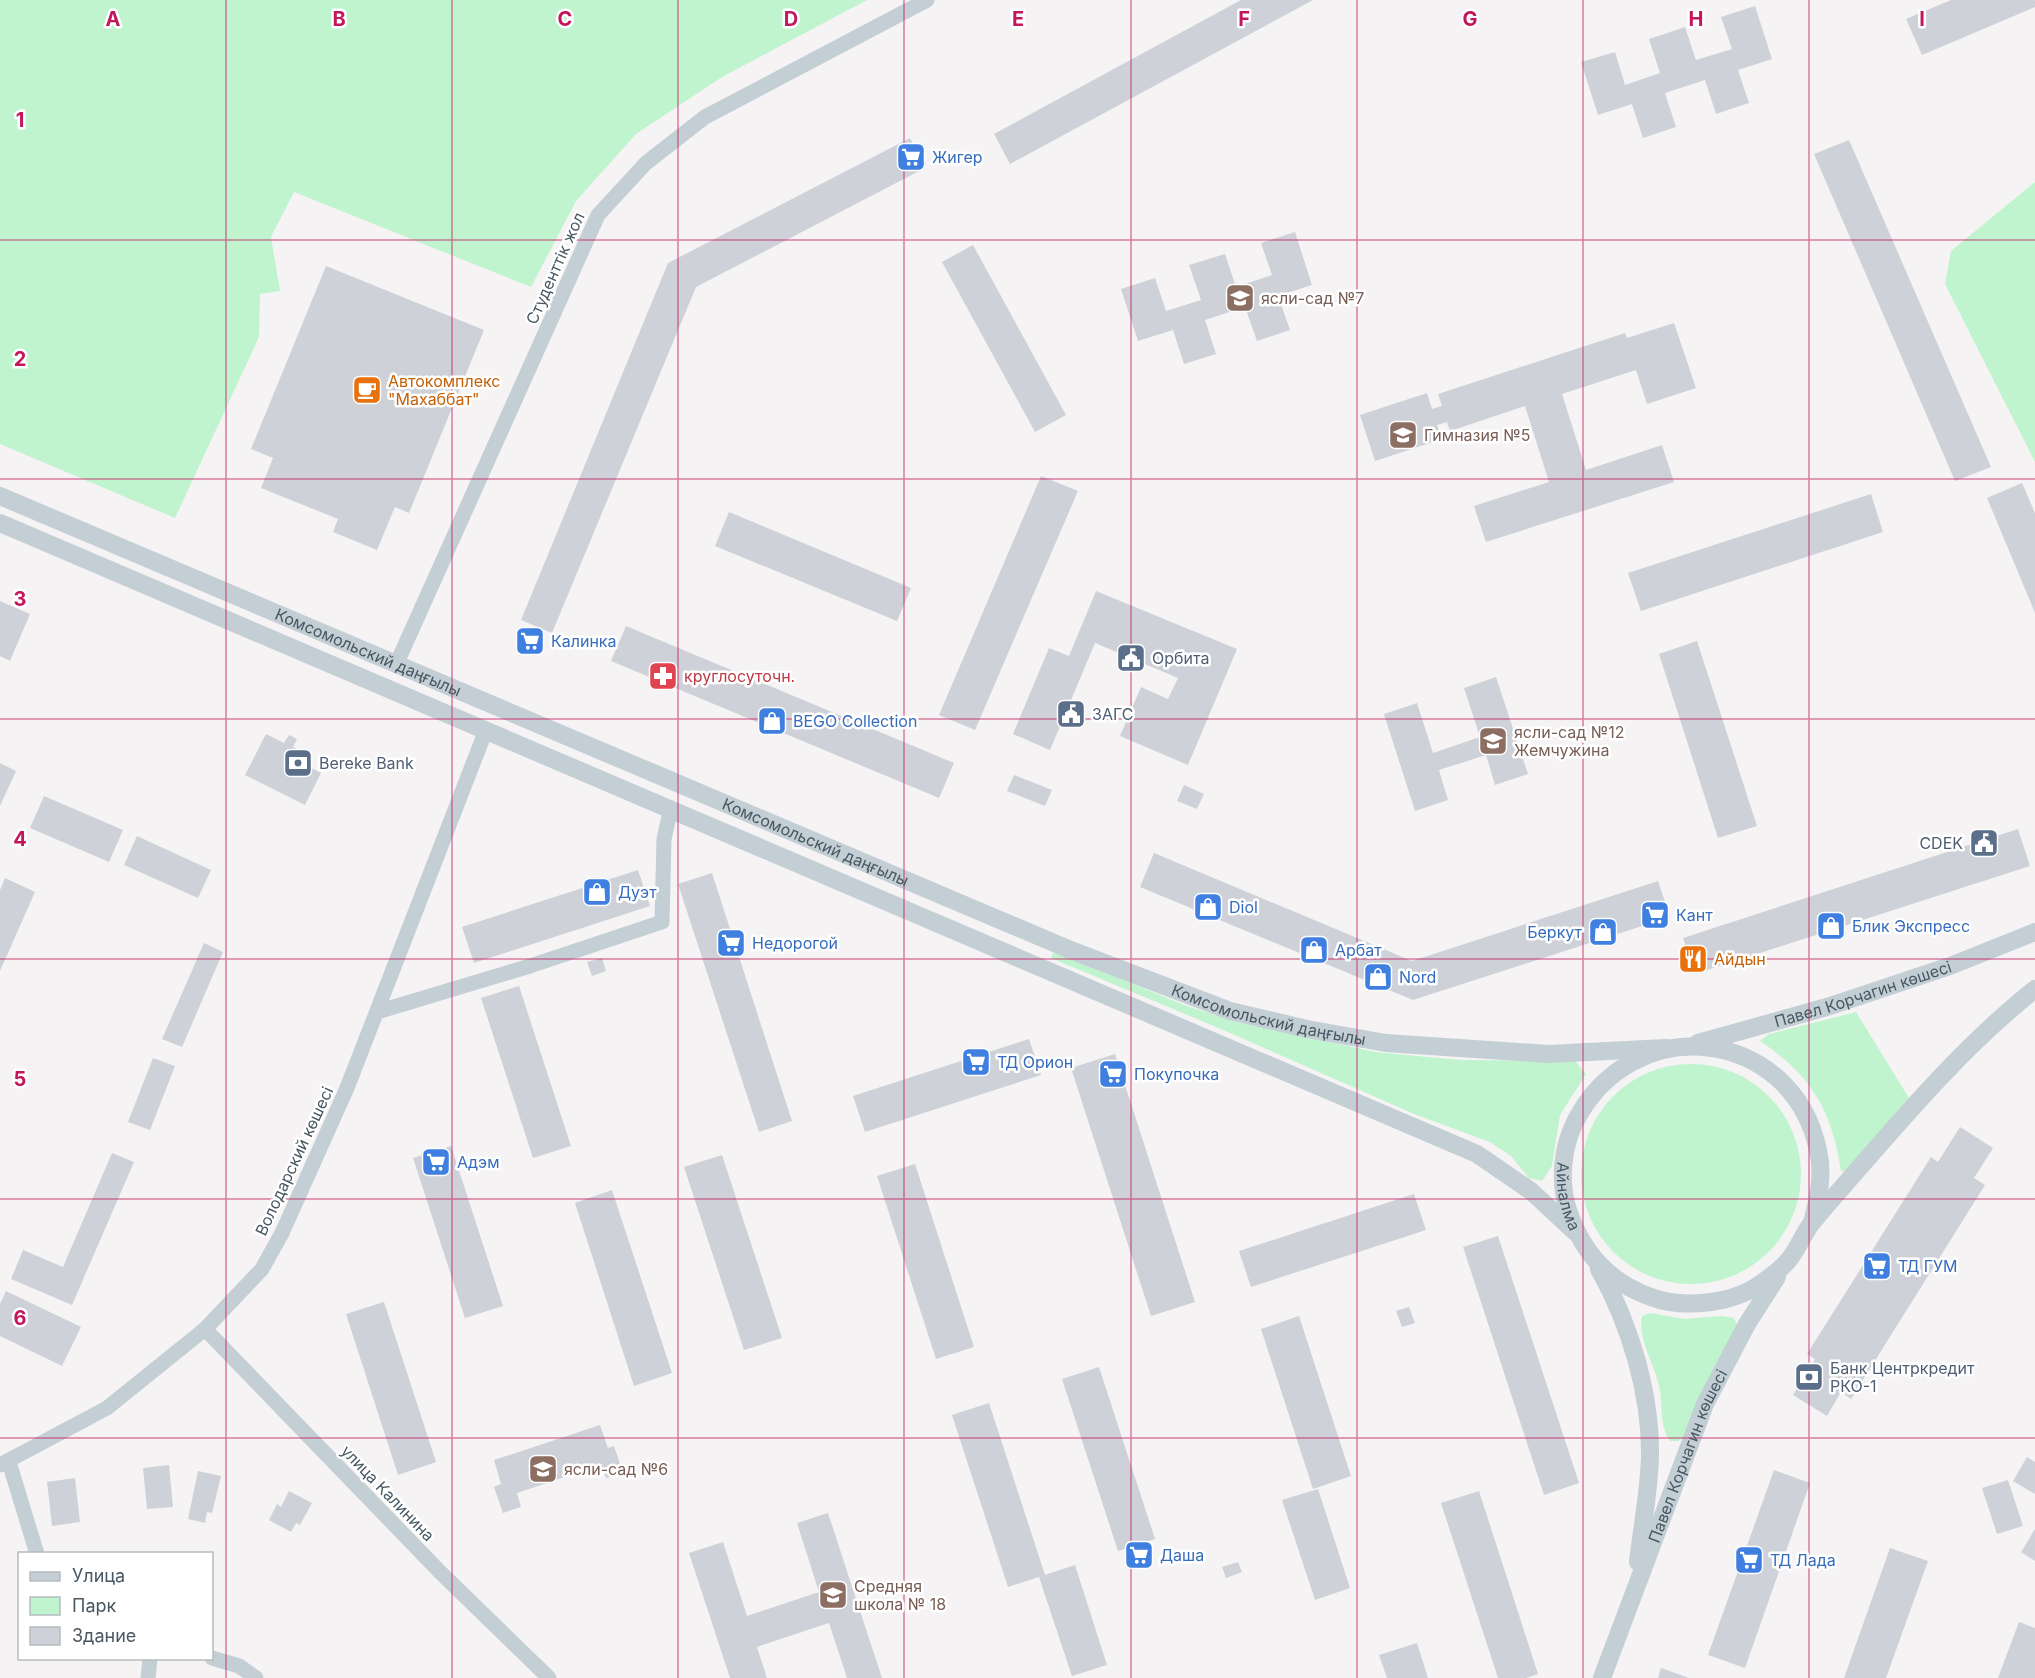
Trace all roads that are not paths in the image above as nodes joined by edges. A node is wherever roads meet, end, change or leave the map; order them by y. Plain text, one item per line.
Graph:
1 (927, 0) edge
2 (0, 496) edge
3 (0, 523) edge
4 (240, 598) junction
5 (230, 621) junction
6 (396, 665) junction
7 (486, 730) junction
8 (680, 786) junction
9 (671, 808) junction
10 (2035, 932) edge
11 (2035, 989) edge
12 (377, 1012) junction
13 (1688, 1046) junction
14 (1666, 1048) junction
15 (1812, 1223) junction
16 (1575, 1232) junction
17 (1592, 1257) junction
18 (1786, 1262) junction
19 (205, 1329) junction
20 (4, 1463) edge
21 (36, 1552) edge
22 (1635, 1590) junction
23 (213, 1658) edge
24 (150, 1660) edge
25 (147, 1678) edge
26 (256, 1678) edge
27 (549, 1678) edge
28 (1602, 1678) edge

1 - 6 street, Студенттік жол
2 - 4 street, Комсомольский даңғылы
3 - 5 street, Комсомольский даңғылы
4 - 5 street
4 - 6 street, Комсомольский даңғылы
5 - 7 street, Комсомольский даңғылы
6 - 8 street, Комсомольский даңғылы
7 - 9 street, Комсомольский даңғылы
7 - 12 street, Володарский көшесі
8 - 9 street
8 - 14 street, Комсомольский даңғылы
9 - 12 street
9 - 16 street, Комсомольский даңғылы
10 - 13 street, Павел Корчагин көшесі
11 - 15 street
12 - 19 street, Володарский көшесі
13 - 14 street, Айналма
13 - 15 street, Айналма
14 - 16 street, Айналма
15 - 18 street, Айналма
16 - 17 street, Айналма
17 - 18 street, Айналма
17 - 22 street, Павел Корчагин көшесі
18 - 22 street, Павел Корчагин көшесі
19 - 20 street, Володарский көшесі
19 - 27 street, улица Калинина
20 - 21 street
22 - 28 street, Павел Корчагин көшесі
23 - 26 street
24 - 25 street

